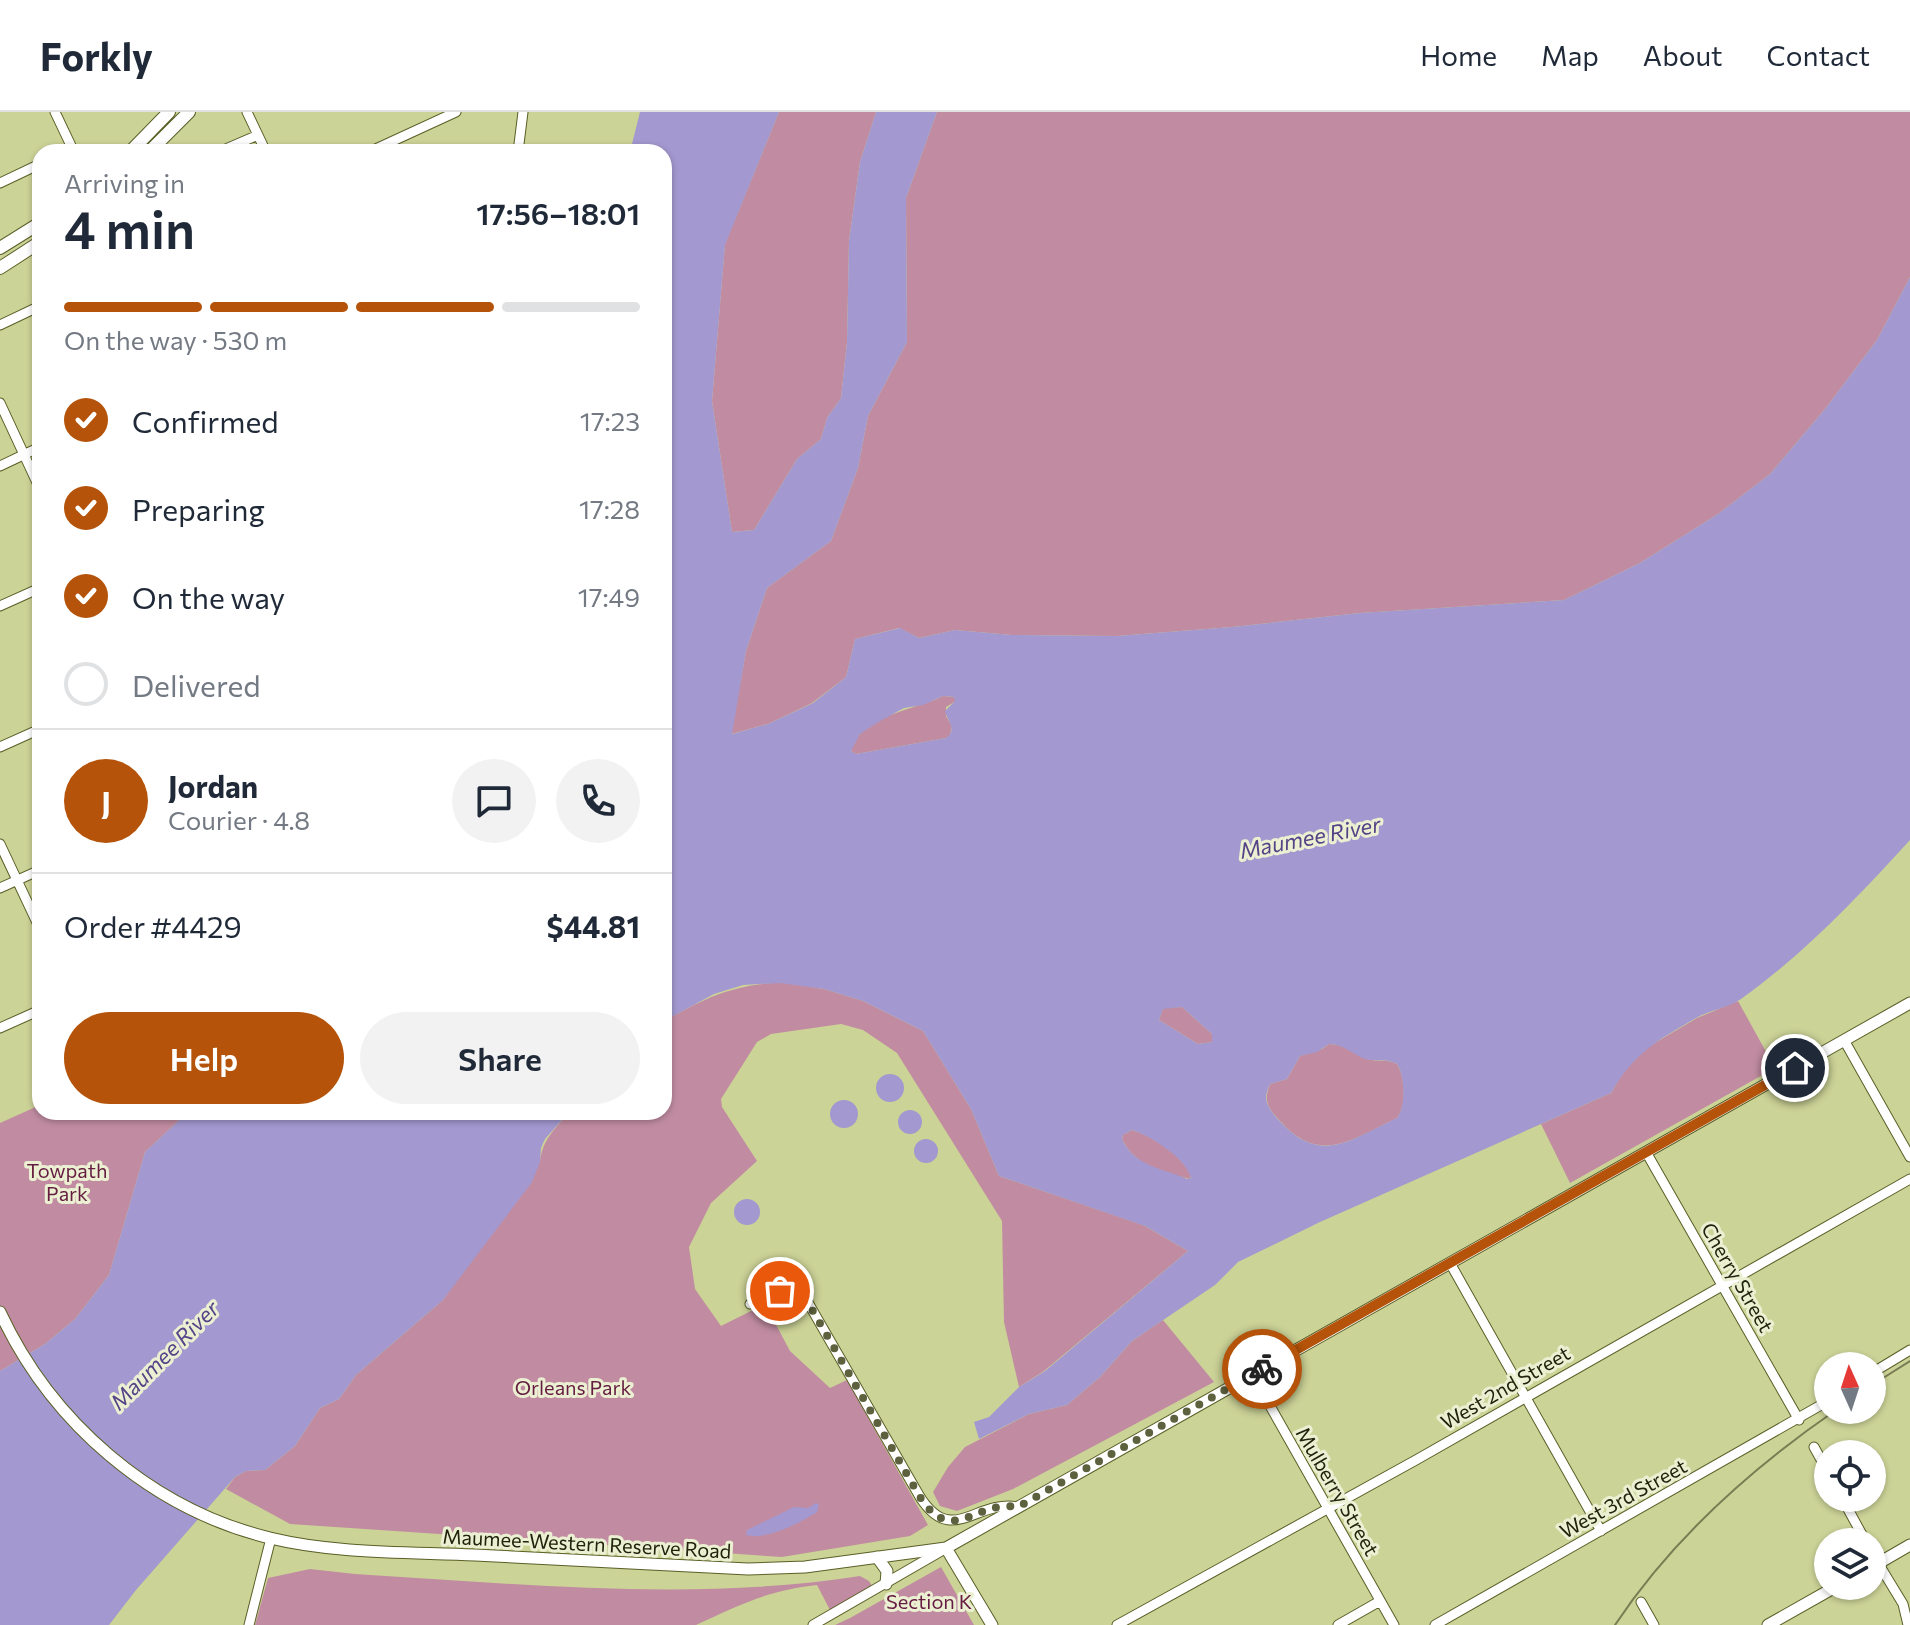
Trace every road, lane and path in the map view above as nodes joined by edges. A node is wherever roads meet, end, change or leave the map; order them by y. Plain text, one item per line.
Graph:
1 (55, 112) edge
2 (169, 112) edge
3 (189, 112) edge
4 (247, 112) edge
5 (456, 112) edge
6 (523, 112) edge
7 (258, 135) junction
8 (68, 144) edge
9 (138, 144) edge
10 (157, 144) edge
11 (237, 144) edge
12 (262, 144) edge
13 (386, 144) edge
14 (519, 144) edge
15 (32, 168) edge
16 (0, 183) edge
17 (32, 228) edge
18 (32, 247) edge
19 (0, 248) edge
20 (0, 268) edge
21 (32, 310) edge
22 (0, 325) edge
23 (0, 403) edge
24 (32, 451) edge
25 (24, 455) junction
26 (0, 466) edge
27 (32, 472) edge
28 (32, 592) edge
29 (0, 606) edge
30 (32, 733) edge
31 (0, 747) edge
32 (0, 844) edge
33 (32, 873) edge
34 (17, 880) junction
35 (0, 888) edge
36 (32, 912) edge
37 (1910, 1003) edge
38 (32, 1014) edge
39 (0, 1028) edge
40 (1844, 1040) junction
41 (1646, 1152) junction
42 (1910, 1157) edge
43 (1910, 1179) edge
44 (1450, 1263) junction
45 (1722, 1285) junction
46 (750, 1304) dead end
47 (2, 1316) edge
48 (1910, 1350) edge
49 (1886, 1365) edge
50 (1252, 1374) junction
51 (1524, 1398) junction
52 (1814, 1410) edge
53 (1799, 1420) junction
54 (1018, 1507) junction
55 (1326, 1507) junction
56 (1601, 1531) junction
57 (271, 1538) junction
58 (1910, 1545) edge
59 (946, 1548) junction
60 (1886, 1556) edge
61 (877, 1557) junction
62 (1886, 1579) edge
63 (886, 1584) junction
64 (1814, 1599) edge
65 (1380, 1601) junction
66 (1641, 1602) dead end
67 (249, 1625) edge
68 (813, 1625) edge
69 (992, 1625) edge
70 (1117, 1625) edge
71 (1338, 1625) edge
72 (1394, 1625) edge
73 (1435, 1625) edge
74 (1654, 1625) edge
75 (1768, 1625) edge
76 (1908, 1625) edge

1 - 8 street
2 - 9 highway
3 - 10 highway
4 - 7 street
5 - 13 street
6 - 14 street
7 - 11 street
7 - 12 street
15 - 16 street
17 - 19 highway
18 - 20 highway
21 - 22 street
23 - 25 street
24 - 25 street
25 - 26 street
25 - 27 street
28 - 29 street
30 - 31 street
32 - 34 street
33 - 34 street
34 - 35 street
34 - 36 street
37 - 40 main road
38 - 39 street
40 - 41 main road
40 - 42 street
41 - 44 main road
41 - 45 street, Cherry Street
43 - 45 street, West 2nd Street
44 - 50 main road
44 - 51 street
45 - 51 street, West 2nd Street
45 - 53 street, Cherry Street
46 - 54 street
47 - 57 main road, Maumee-Western Reserve Road
48 - 49 street
50 - 54 main road
50 - 55 street, Mulberry Street
51 - 55 street, West 2nd Street
51 - 56 street
52 - 53 street, West 3rd Street
53 - 56 street, West 3rd Street
54 - 59 main road
55 - 65 street, Mulberry Street
55 - 70 street, West 2nd Street
56 - 73 street, West 3rd Street
57 - 61 main road, Maumee-Western Reserve Road
57 - 67 street
58 - 60 main road
59 - 61 main road, Maumee-Western Reserve Road
59 - 63 street
59 - 69 main road
61 - 63 main road
62 - 76 street
63 - 68 street
64 - 75 main road
65 - 71 street
65 - 72 street, Mulberry Street
66 - 74 street

